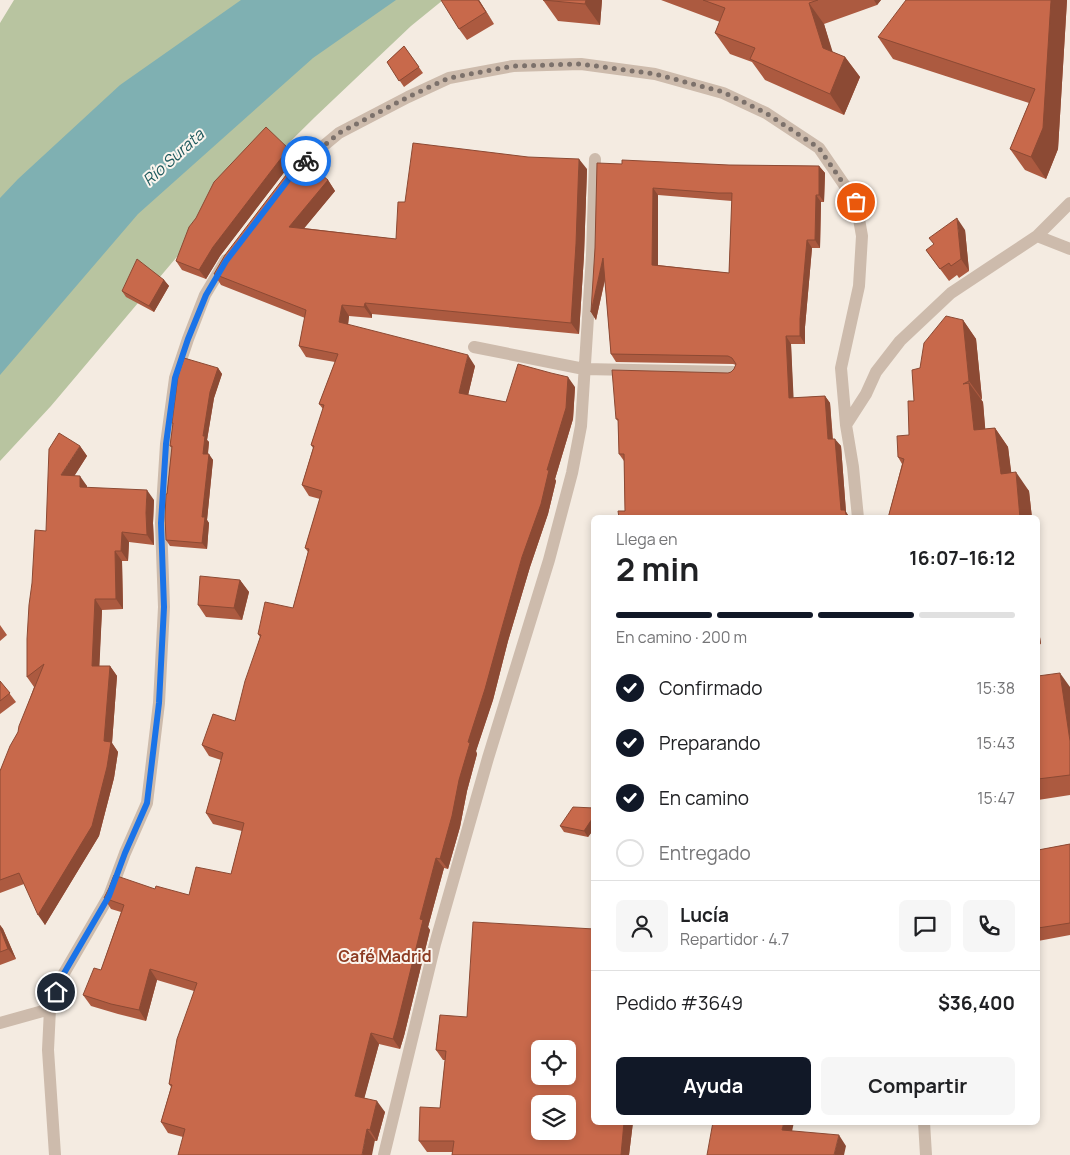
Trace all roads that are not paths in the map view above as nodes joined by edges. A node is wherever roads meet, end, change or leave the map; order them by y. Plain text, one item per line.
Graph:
1 (595, 159) dead end
2 (287, 182) edge
3 (1070, 204) edge
4 (1037, 236) junction
5 (1070, 249) edge
6 (231, 254) edge
7 (474, 347) dead end
8 (584, 369) junction
9 (733, 372) edge
10 (846, 425) junction
11 (858, 515) edge
12 (50, 1009) junction
13 (0, 1023) edge
14 (924, 1125) edge
15 (55, 1155) edge
16 (384, 1155) edge
17 (926, 1155) edge

1 - 8 street
2 - 10 street
3 - 4 street
4 - 5 street
4 - 10 street
6 - 12 street
7 - 8 street
8 - 9 street
8 - 16 street
10 - 11 street
12 - 13 street
12 - 15 street
14 - 17 street

